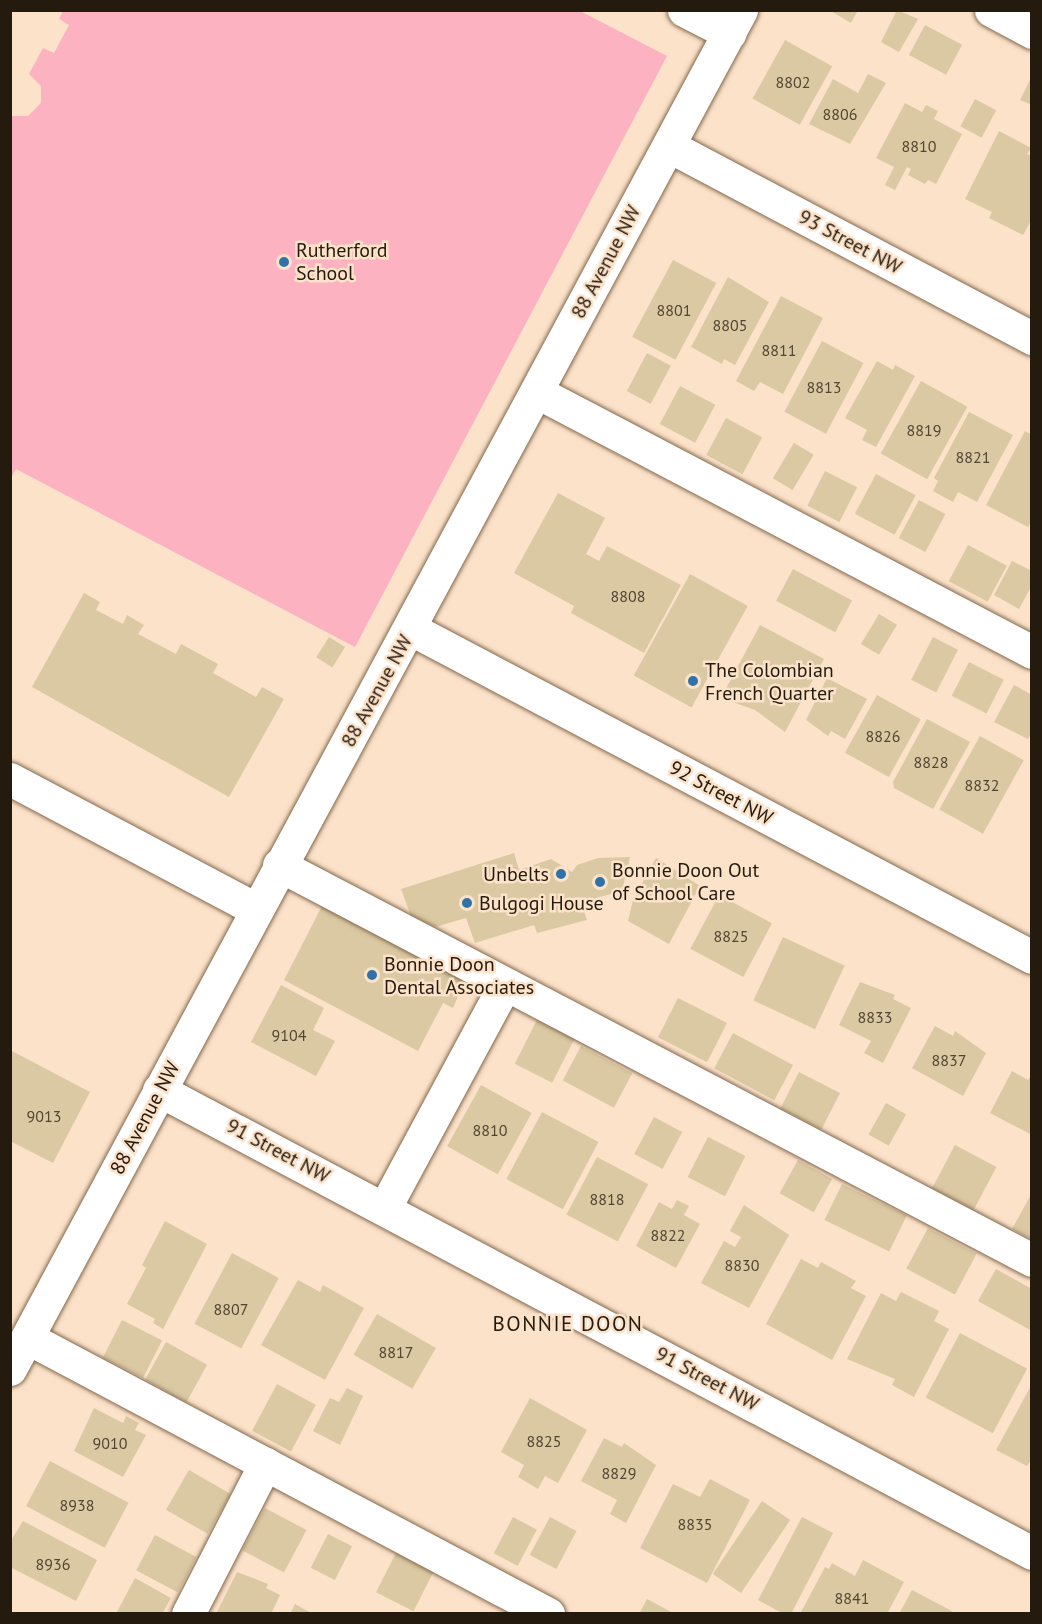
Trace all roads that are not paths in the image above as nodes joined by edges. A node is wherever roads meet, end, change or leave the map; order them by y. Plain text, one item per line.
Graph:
1 (684, 10) edge
2 (991, 10) edge
3 (735, 22) edge
4 (1032, 32) edge
5 (669, 146) junction
6 (1032, 338) edge
7 (537, 392) junction
8 (411, 629) junction
9 (1032, 652) edge
10 (10, 779) edge
11 (279, 865) junction
12 (256, 909) junction
13 (1032, 957) edge
14 (505, 984) junction
15 (159, 1090) junction
16 (385, 1207) junction
17 (1032, 1260) edge
18 (28, 1338) junction
19 (10, 1370) edge
20 (265, 1464) junction
21 (1032, 1553) edge
22 (188, 1614) edge
23 (549, 1614) edge

1 - 3 street
2 - 4 street
3 - 5 street, 88 Avenue NW
5 - 6 street, 93 Street NW
5 - 7 street, 88 Avenue NW
7 - 8 street, 88 Avenue NW
7 - 9 street
8 - 11 street, 88 Avenue NW
8 - 13 street, 92 Street NW
10 - 12 street
11 - 12 street, 88 Avenue NW
11 - 14 street
12 - 15 street, 88 Avenue NW
14 - 16 street
14 - 17 street
15 - 16 street, 91 Street NW
15 - 18 street, 88 Avenue NW
16 - 21 street, 91 Street NW
18 - 19 street, 88 Avenue NW
18 - 20 street
20 - 22 street
20 - 23 street

